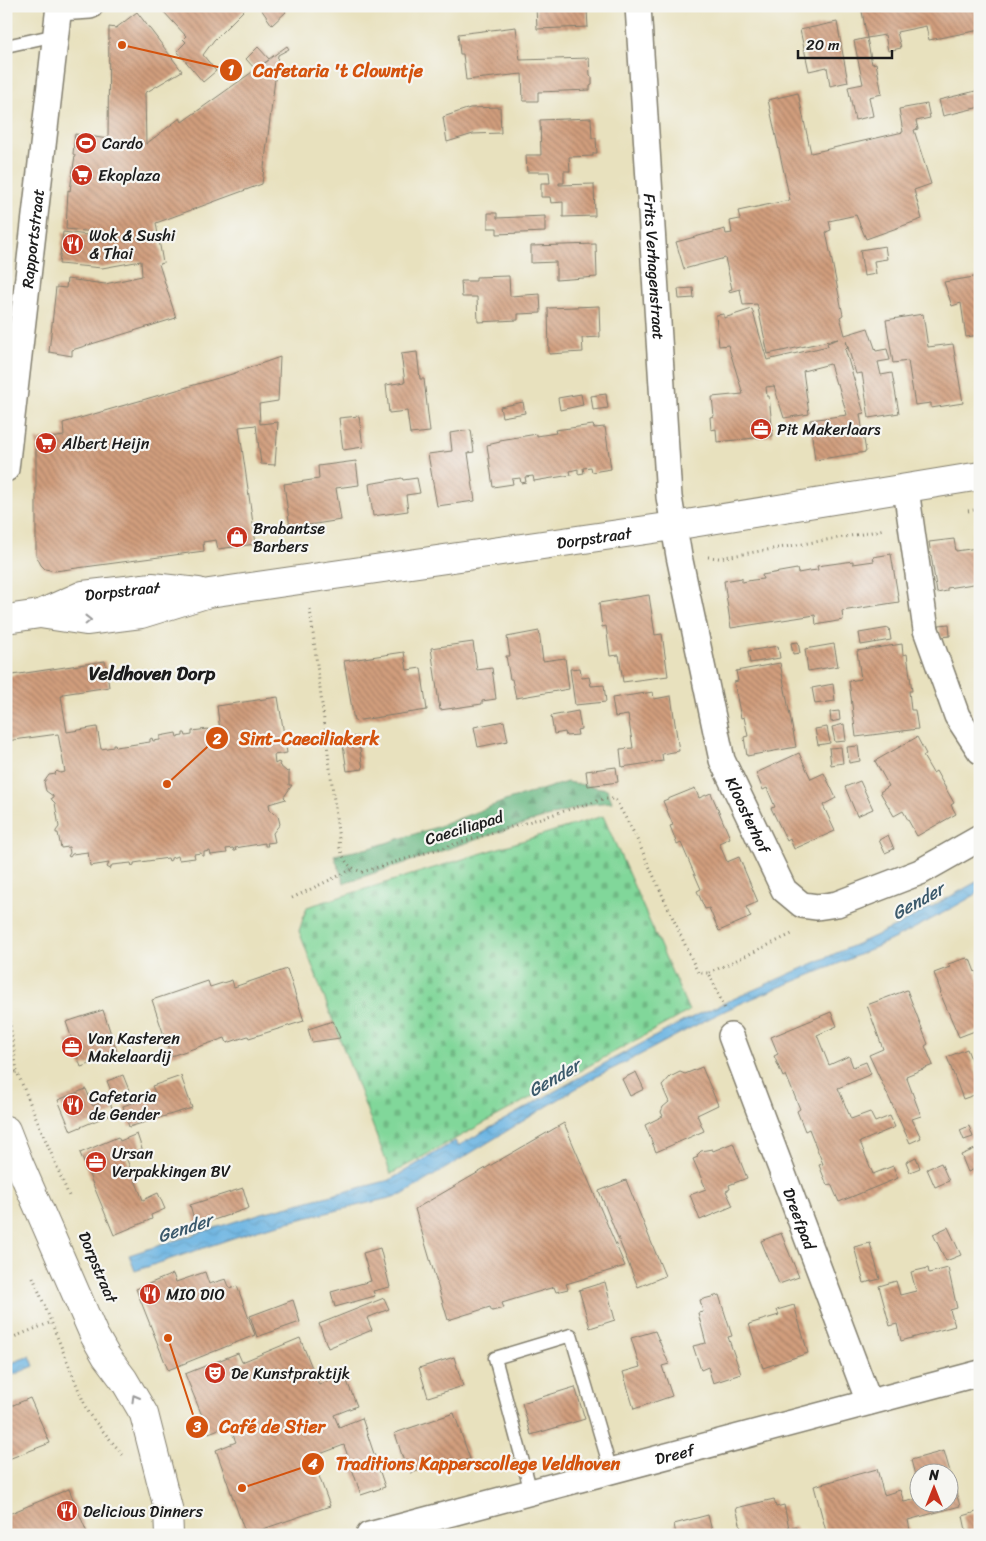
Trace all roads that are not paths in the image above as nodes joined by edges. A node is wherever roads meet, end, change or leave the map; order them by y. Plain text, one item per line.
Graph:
1 (90, 6) edge
2 (638, 6) edge
3 (59, 7) edge
4 (56, 35) junction
5 (6, 46) edge
6 (11, 384) edge
7 (6, 469) edge
8 (980, 476) edge
9 (906, 489) junction
10 (674, 526) junction
11 (6, 619) edge
12 (980, 750) edge
13 (980, 838) edge
14 (731, 1036) dead end
15 (6, 1130) edge
16 (980, 1373) edge
17 (869, 1402) junction
18 (611, 1471) junction
19 (531, 1492) junction
20 (169, 1535) edge
21 (369, 1535) edge

1 - 3 street
2 - 10 street, Frits Verhagenstraat
3 - 4 street, Rapportstraat
4 - 5 lane
4 - 6 street, Rapportstraat
6 - 7 street, Rapportstraat
8 - 9 street, Dorpstraat
9 - 10 street, Dorpstraat
9 - 12 street
10 - 11 street, Dorpstraat
10 - 13 street, Kloosterhof
14 - 17 street, Dreefpad
15 - 20 street, Dorpstraat
16 - 17 street, Dreef
17 - 18 street, Dreef
18 - 19 street, Dreef
18 - 19 lane
19 - 21 street, Dreef

